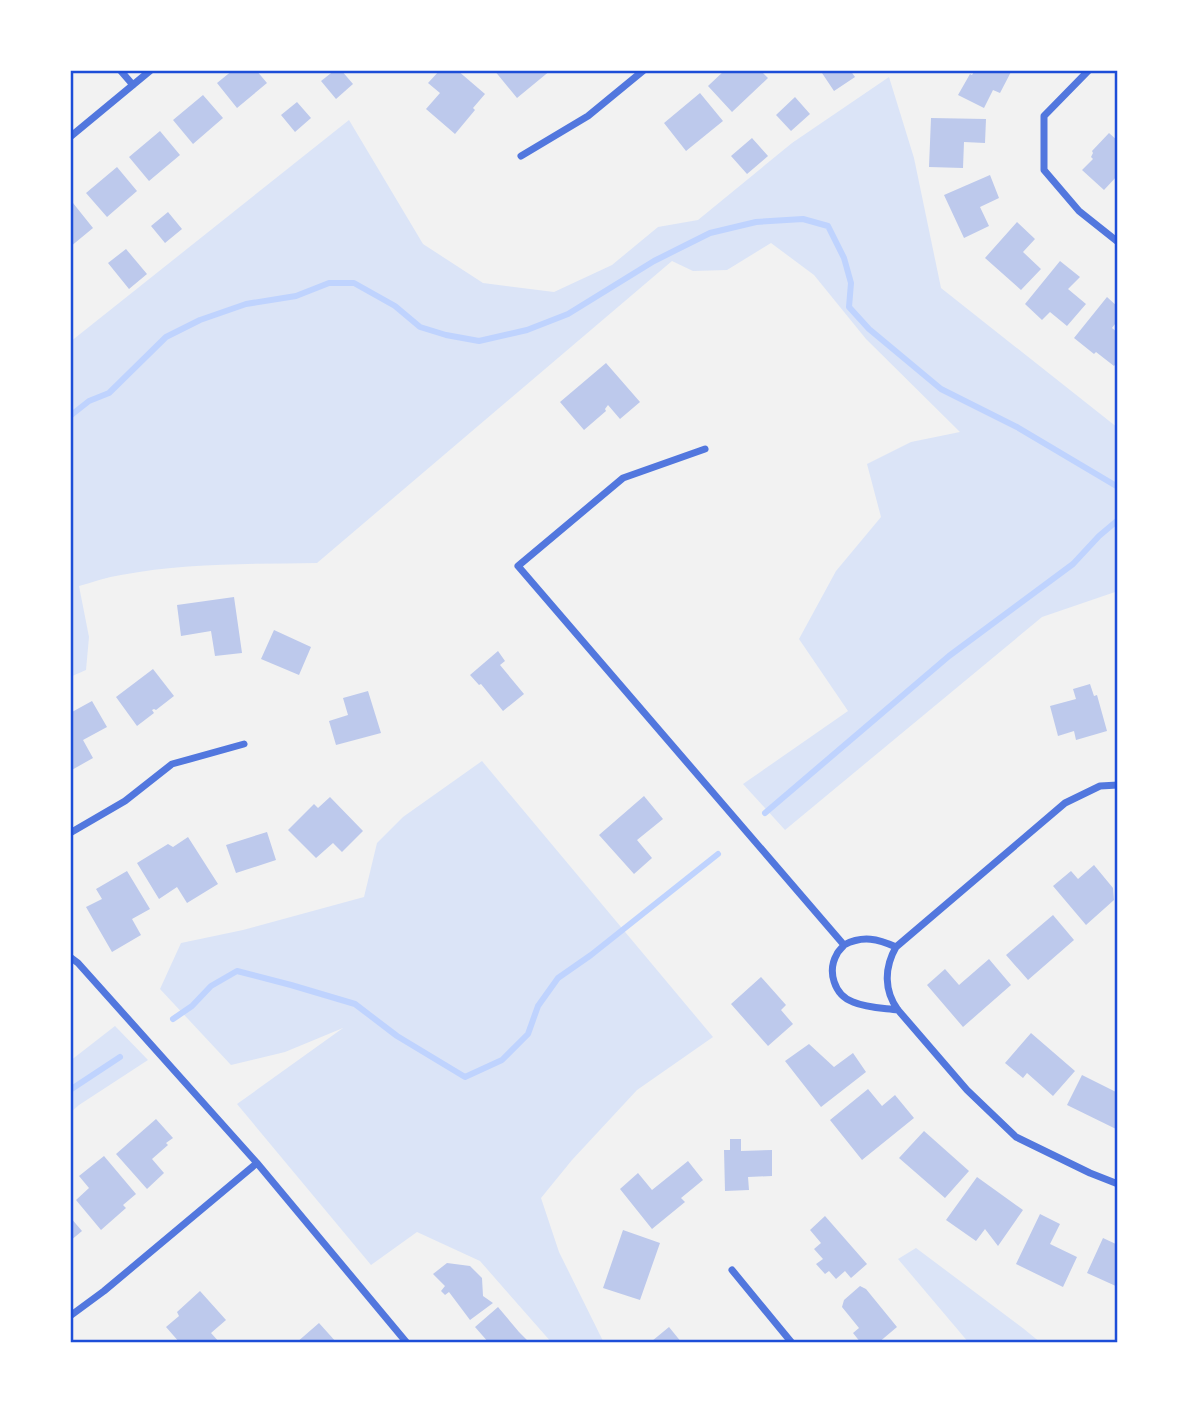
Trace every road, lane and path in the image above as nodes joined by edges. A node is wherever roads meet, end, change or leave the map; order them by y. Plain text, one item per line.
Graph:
1 (120, 70) edge
2 (151, 70) edge
3 (644, 70) edge
4 (1089, 70) edge
5 (133, 85) junction
6 (70, 137) edge
7 (521, 156) dead end
8 (1118, 242) edge
9 (705, 449) dead end
10 (244, 744) dead end
11 (1118, 785) edge
12 (70, 833) edge
13 (844, 945) junction
14 (896, 947) junction
15 (70, 957) edge
16 (898, 1010) junction
17 (257, 1163) junction
18 (1118, 1184) edge
19 (732, 1270) dead end
20 (70, 1316) edge
21 (407, 1343) edge
22 (792, 1343) edge

1 - 5 street
2 - 5 street
3 - 7 street
4 - 8 street
5 - 6 street
9 - 13 street
10 - 12 street
11 - 14 street
13 - 14 street
13 - 16 street
14 - 16 street
15 - 17 street
16 - 18 street
17 - 20 street
17 - 21 street
19 - 22 street

